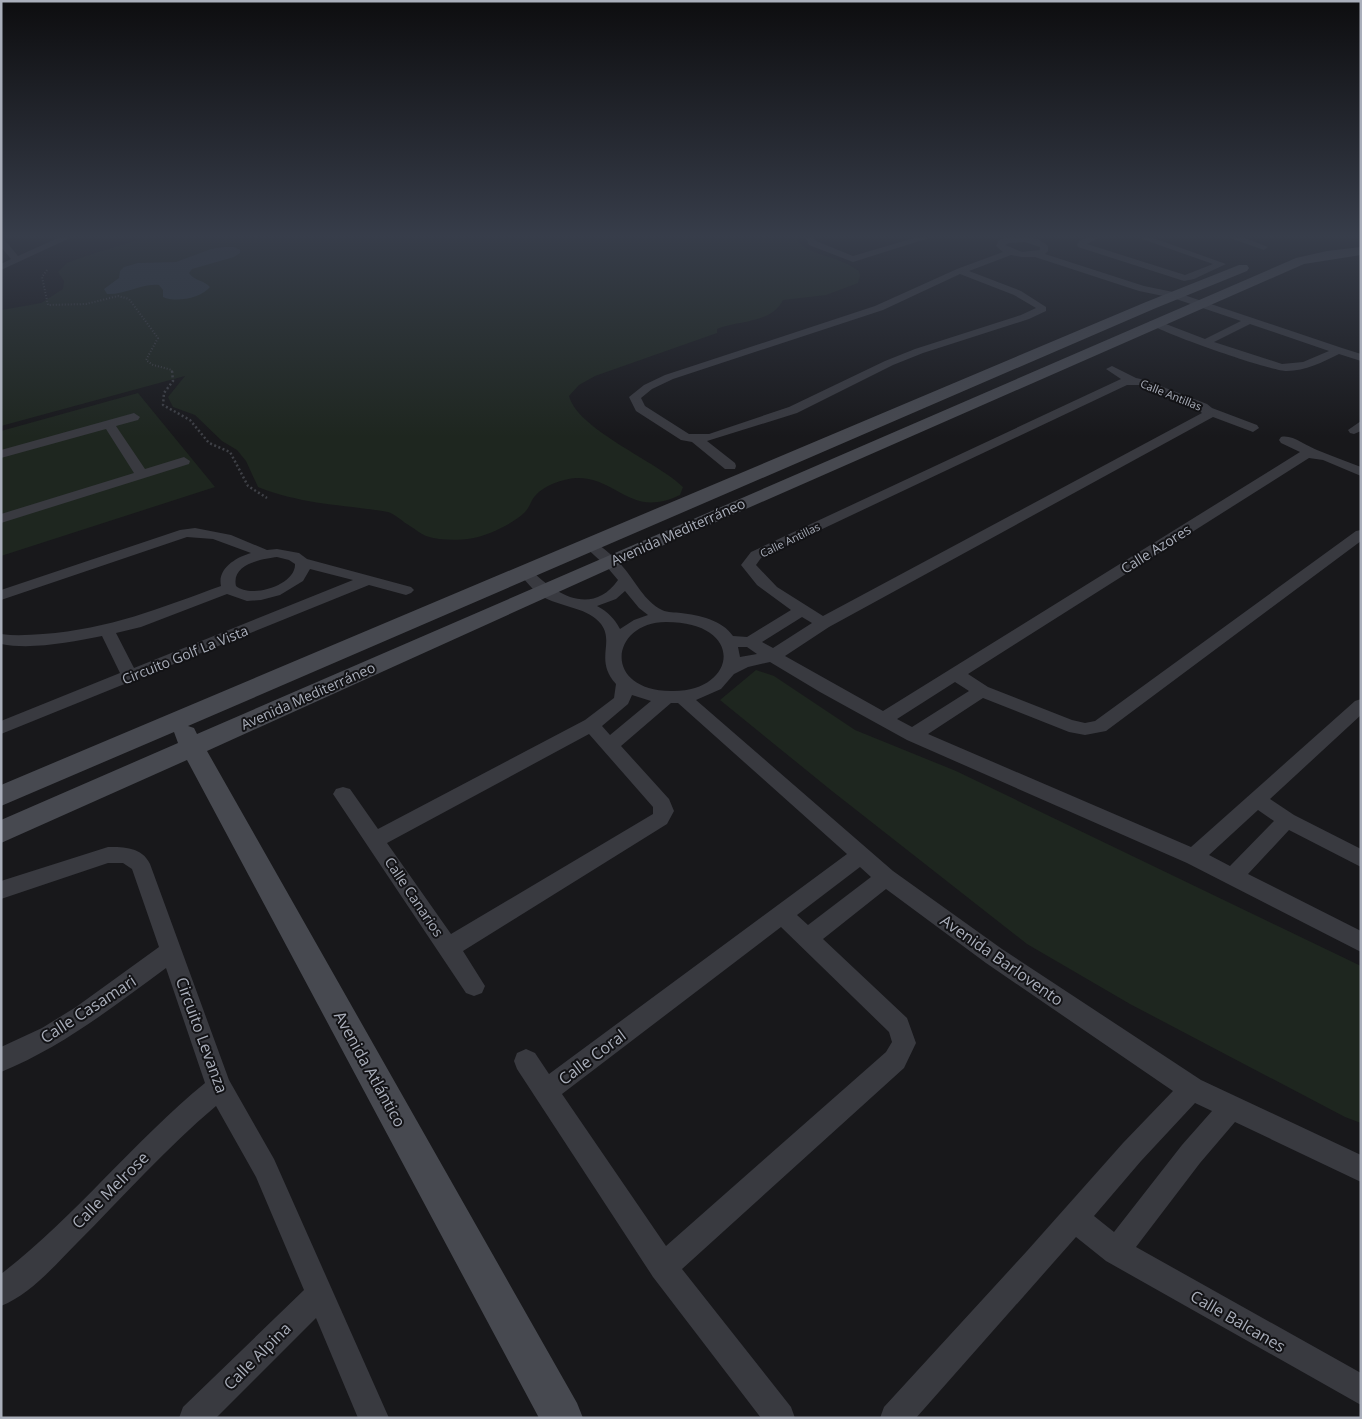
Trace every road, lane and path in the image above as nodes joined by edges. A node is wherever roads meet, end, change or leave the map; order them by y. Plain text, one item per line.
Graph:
1 (134, 304) edge
2 (887, 304) edge
3 (1039, 304) edge
4 (1177, 304) edge
5 (1179, 304) edge
6 (1187, 304) edge
7 (1190, 304) edge
8 (1250, 320) junction
9 (1154, 324) junction
10 (1238, 326) junction
11 (1303, 338) junction
12 (1206, 342) junction
13 (1291, 344) junction
14 (1338, 350) junction
15 (1328, 356) junction
16 (1361, 358) edge
17 (1361, 367) edge
18 (1112, 369) dead end
19 (1132, 380) junction
20 (1208, 411) junction
21 (134, 417) dead end
22 (109, 424) junction
23 (1253, 428) dead end
24 (696, 440) junction
25 (1285, 440) dead end
26 (1, 454) edge
27 (1314, 454) junction
28 (184, 461) dead end
29 (730, 466) dead end
30 (1361, 472) edge
31 (142, 475) junction
32 (267, 498) dead end
33 (1, 519) edge
34 (1361, 534) edge
35 (589, 544) junction
36 (265, 554) junction
37 (301, 562) junction
38 (609, 562) junction
39 (525, 572) junction
40 (367, 580) junction
41 (625, 581) junction
42 (229, 588) junction
43 (406, 590) dead end
44 (545, 591) junction
45 (1, 595) edge
46 (576, 604) junction
47 (803, 610) junction
48 (666, 617) junction
49 (823, 623) junction
50 (107, 630) junction
51 (5, 641) edge
52 (728, 641) junction
53 (750, 642) junction
54 (614, 645) junction
55 (772, 655) junction
56 (730, 670) junction
57 (956, 674) junction
58 (130, 677) junction
59 (625, 683) junction
60 (982, 691) junction
61 (674, 697) junction
62 (1361, 705) edge
63 (884, 719) junction
64 (591, 724) junction
65 (1, 728) edge
66 (185, 734) junction
67 (913, 735) junction
68 (610, 745) junction
69 (343, 794) dead end
70 (1, 796) edge
71 (1256, 799) junction
72 (1287, 820) junction
73 (1, 832) edge
74 (375, 840) junction
75 (861, 855) junction
76 (1194, 857) junction
77 (1361, 859) edge
78 (886, 876) junction
79 (1233, 876) junction
80 (1, 890) edge
81 (782, 914) junction
82 (808, 938) junction
83 (1361, 942) edge
84 (448, 948) junction
85 (171, 952) junction
86 (474, 986) dead end
87 (1, 1060) edge
88 (526, 1061) dead end
89 (219, 1087) junction
90 (1192, 1089) junction
91 (546, 1091) junction
92 (1231, 1108) junction
93 (1361, 1169) edge
94 (1074, 1218) junction
95 (1116, 1251) junction
96 (663, 1267) junction
97 (1, 1292) edge
98 (320, 1294) junction
99 (1361, 1390) edge
100 (194, 1418) edge
101 (374, 1418) edge
102 (562, 1418) edge
103 (780, 1418) edge
104 (895, 1418) edge

1 - 32 path
2 - 24 street
3 - 24 street
4 - 35 street, Avenida Mediterráneo
5 - 9 street, Avenida Mediterráneo
6 - 10 street
7 - 8 street
8 - 10 street
8 - 11 street
9 - 12 street
9 - 38 street, Avenida Mediterráneo
10 - 12 street
10 - 13 street
11 - 13 street
11 - 14 street
12 - 15 street
13 - 15 street
14 - 15 street
14 - 16 street
15 - 17 street
18 - 19 street
19 - 20 street, Calle Antillas
19 - 47 street, Calle Antillas
20 - 23 street
20 - 49 street, Calle Antillas
21 - 22 street
22 - 26 street
22 - 31 street
24 - 29 street
25 - 27 street
27 - 30 street
27 - 57 street, Calle Azores
28 - 31 street
31 - 33 street
34 - 60 street
35 - 38 street
35 - 39 street, Avenida Mediterráneo
36 - 37 street
36 - 42 street
36 - 45 street
37 - 40 street
37 - 42 street
38 - 41 street
38 - 44 street, Avenida Mediterráneo
39 - 44 street
39 - 66 street, Avenida Mediterráneo
40 - 43 street
40 - 58 street, Circuito Golf La Vista
41 - 46 street
41 - 48 street
42 - 50 street
44 - 46 street
44 - 66 street, Avenida Mediterráneo
46 - 54 street
47 - 49 street, Calle Antillas
47 - 53 street
48 - 52 street
48 - 54 street
49 - 55 street, Calle Antillas
50 - 51 street
50 - 58 street
52 - 53 street
52 - 56 street
53 - 55 street
54 - 59 street
55 - 56 street
55 - 63 street
56 - 61 street
57 - 60 street
57 - 63 street, Calle Azores
58 - 65 street, Circuito Golf La Vista
59 - 61 street
59 - 64 street
60 - 67 street
61 - 68 street
61 - 75 street, Avenida Barlovento
62 - 71 street
63 - 67 street
64 - 68 street, Calle Canarios
64 - 74 street
66 - 70 street, Avenida Mediterráneo
66 - 73 street, Avenida Mediterráneo
66 - 102 street, Avenida Atlántico
67 - 76 street
68 - 84 street, Calle Canarios
69 - 74 street, Calle Canarios
71 - 72 street
71 - 76 street
72 - 77 street
72 - 79 street
74 - 84 street, Calle Canarios
75 - 78 street, Avenida Barlovento
75 - 81 street, Calle Coral
76 - 79 street
78 - 82 street
78 - 90 street, Avenida Barlovento
79 - 83 street
80 - 85 street, Circuito Levanza
81 - 82 street
81 - 91 street, Calle Coral
82 - 96 street
84 - 86 street
85 - 87 street, Calle Casamari
85 - 89 street, Circuito Levanza
88 - 91 street
89 - 97 street, Calle Melrose
89 - 98 street, Circuito Levanza
90 - 92 street, Avenida Barlovento
90 - 94 street
91 - 96 street, Calle Coral
92 - 93 street, Avenida Barlovento
92 - 95 street
94 - 95 street, Calle Balcanes
94 - 104 street
95 - 99 street, Calle Balcanes
96 - 103 street, Calle Coral
98 - 100 street, Calle Alpina
98 - 101 street, Circuito Levanza

